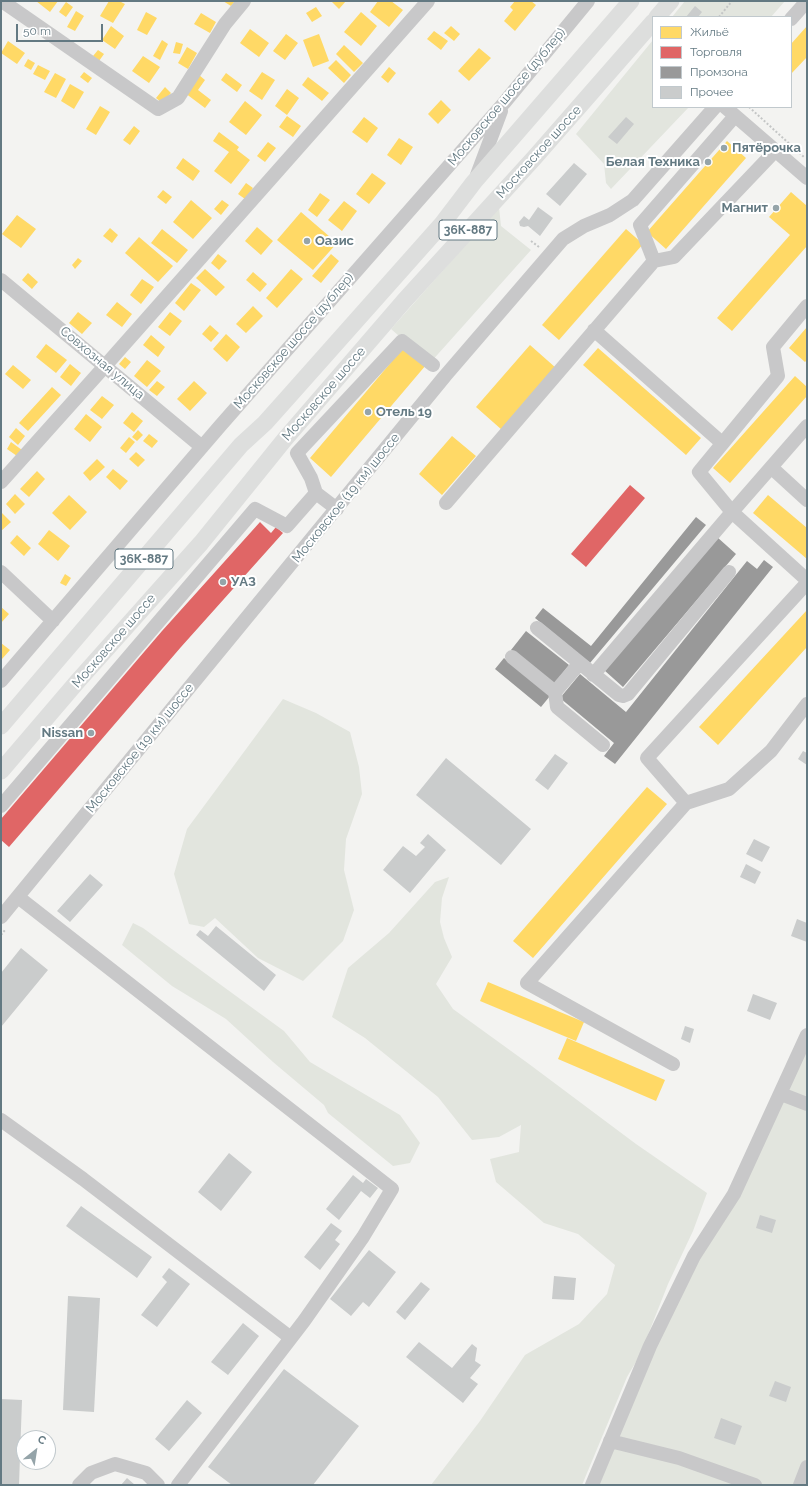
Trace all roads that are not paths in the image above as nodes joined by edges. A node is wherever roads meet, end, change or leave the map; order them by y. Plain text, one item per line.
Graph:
1 (2, 1) edge
2 (244, 1) edge
3 (428, 1) edge
4 (588, 1) edge
5 (631, 1) edge
6 (671, 1) edge
7 (807, 1) edge
8 (658, 16) edge
9 (792, 18) edge
10 (652, 23) edge
11 (504, 103) junction
12 (714, 108) edge
13 (730, 111) edge
14 (775, 150) junction
15 (807, 178) edge
16 (474, 182) junction
17 (654, 261) junction
18 (1, 280) edge
19 (807, 306) edge
20 (594, 330) junction
21 (433, 365) dead end
22 (105, 366) junction
23 (290, 395) junction
24 (311, 409) junction
25 (265, 423) junction
26 (807, 426) edge
27 (285, 440) junction
28 (722, 443) junction
29 (202, 447) junction
30 (772, 468) junction
31 (1, 482) edge
32 (316, 493) junction
33 (807, 500) edge
34 (446, 503) dead end
35 (337, 509) junction
36 (732, 512) junction
37 (1, 572) edge
38 (729, 572) dead end
39 (807, 581) edge
40 (53, 621) junction
41 (537, 628) dead end
42 (512, 657) dead end
43 (579, 664) junction
44 (593, 675) junction
45 (1, 681) edge
46 (555, 692) junction
47 (807, 704) edge
48 (1, 726) edge
49 (603, 745) dead end
50 (1, 771) edge
51 (686, 803) junction
52 (1, 806) edge
53 (18, 897) junction
54 (3, 923) edge
55 (807, 1035) edge
56 (672, 1064) dead end
57 (781, 1094) junction
58 (807, 1104) edge
59 (1, 1120) edge
60 (291, 1338) junction
61 (610, 1441) junction
62 (807, 1467) edge
63 (79, 1485) edge
64 (158, 1485) edge
65 (178, 1485) edge
66 (592, 1485) edge
67 (755, 1485) edge
68 (800, 1485) edge

1 - 2 street
3 - 22 street
4 - 11 street, Московское шоссе (дублер)
5 - 16 main road, Московское шоссе / 36К-887
6 - 8 main road
7 - 9 street
10 - 24 main road, Московское шоссе / 36К-887
11 - 16 street
11 - 29 street, Московское шоссе (дублер)
12 - 35 street, Московское (19 км) шоссе
13 - 14 street
13 - 17 street
14 - 15 street
14 - 17 street
16 - 23 main road, Московское шоссе / 36К-887
17 - 20 street
18 - 22 street, Совхозная улица
19 - 28 street
20 - 28 street
20 - 34 street
21 - 32 street
22 - 29 street, Совхозная улица
22 - 31 street
23 - 24 main road
23 - 25 main road, Московское шоссе / 36К-887
24 - 27 main road, Московское шоссе / 36К-887
25 - 27 main road
25 - 48 main road, Московское шоссе / 36К-887
26 - 30 street
27 - 50 main road, Московское шоссе / 36К-887
28 - 36 street
29 - 40 street, Московское шоссе (дублер)
30 - 33 street
30 - 36 street
32 - 35 street
32 - 52 street
35 - 53 street, Московское (19 км) шоссе
36 - 39 street
36 - 44 street
37 - 40 street
38 - 44 street
39 - 51 street
40 - 45 street, Московское шоссе (дублер)
41 - 43 street
42 - 46 street
43 - 44 street
43 - 46 street
46 - 49 street
47 - 51 street
51 - 56 street
53 - 54 street, Московское (19 км) шоссе
53 - 60 street
55 - 57 street
57 - 58 street
57 - 61 street
59 - 60 street
60 - 65 street
61 - 66 street
61 - 67 street
62 - 68 street
63 - 64 street

